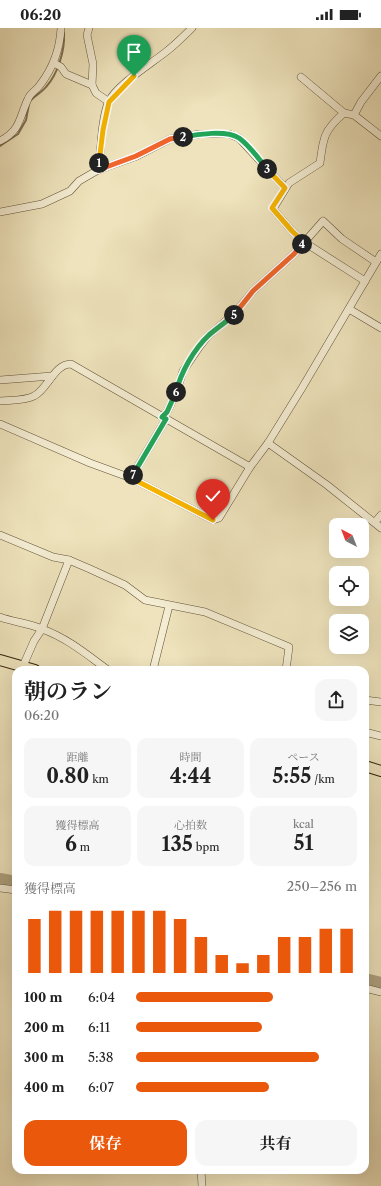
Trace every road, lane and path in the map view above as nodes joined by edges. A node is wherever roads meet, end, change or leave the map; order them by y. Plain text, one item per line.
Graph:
1 (61, 28) edge
2 (89, 28) edge
3 (192, 28) edge
4 (57, 65) junction
5 (381, 76) edge
6 (302, 77) dead end
7 (92, 85) junction
8 (109, 102) junction
9 (344, 113) junction
10 (354, 115) junction
11 (381, 136) edge
12 (0, 141) edge
13 (98, 170) junction
14 (285, 188) junction
15 (1, 210) edge
16 (304, 242) junction
17 (381, 254) edge
18 (376, 262) junction
19 (365, 281) junction
20 (349, 309) junction
21 (381, 328) edge
22 (52, 376) junction
23 (0, 380) edge
24 (0, 401) edge
25 (164, 418) junction
26 (0, 424) edge
27 (268, 443) junction
28 (250, 467) junction
29 (131, 478) junction
30 (381, 515) edge
31 (375, 522) junction
32 (381, 528) edge
33 (0, 535) edge
34 (69, 560) junction
35 (170, 606) junction
36 (0, 617) edge
37 (42, 628) junction
38 (0, 660) edge
39 (23, 666) joint
40 (103, 666) edge
41 (154, 666) edge
42 (287, 666) edge
43 (369, 700) edge
44 (381, 702) edge
45 (369, 733) edge
46 (381, 736) edge
47 (369, 767) edge
48 (381, 771) edge
49 (0, 888) edge
50 (12, 890) edge
51 (369, 989) edge
52 (381, 992) edge
53 (202, 1174) edge
54 (202, 1186) edge

1 - 4 street
2 - 7 street
3 - 8 street
4 - 7 street
4 - 12 street
5 - 10 street
6 - 9 street
7 - 8 street
8 - 13 street
9 - 10 street
9 - 14 street
10 - 11 street
13 - 14 street
13 - 15 street
14 - 16 street
16 - 18 street
16 - 19 street
16 - 25 street
17 - 18 street
18 - 19 street
19 - 20 street
20 - 21 street
20 - 27 street
22 - 23 street
22 - 24 street
22 - 25 street
25 - 28 street
25 - 29 street
26 - 29 street
27 - 28 street
27 - 31 street
28 - 29 street
30 - 31 street
31 - 32 street
33 - 34 street
34 - 35 street
34 - 37 street
35 - 41 street
35 - 42 street
36 - 37 street
37 - 39 street
37 - 40 street
38 - 39 main road
43 - 44 street
45 - 46 street
47 - 48 main road
49 - 50 street
51 - 52 street
53 - 54 street

